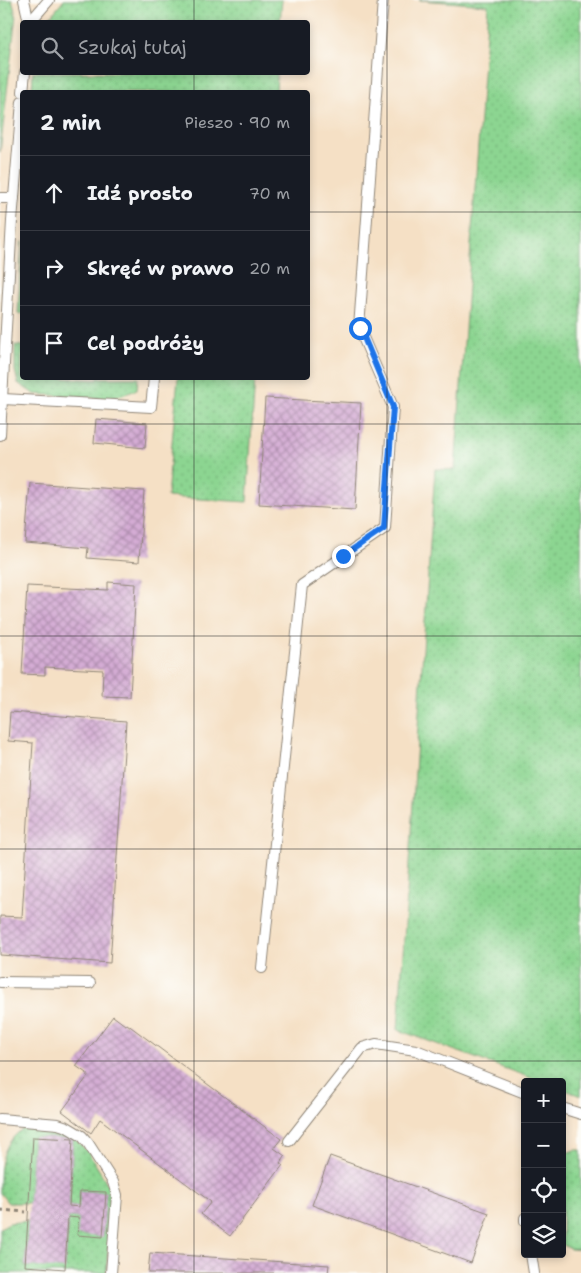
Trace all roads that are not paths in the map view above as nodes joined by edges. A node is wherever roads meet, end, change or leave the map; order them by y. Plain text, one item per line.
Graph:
1 (24, 0) edge
2 (49, 0) edge
3 (384, 0) edge
4 (29, 20) edge
5 (31, 20) edge
6 (25, 75) edge
7 (23, 90) edge
8 (20, 126) edge
9 (0, 198) edge
10 (14, 198) junction
11 (5, 253) edge
12 (154, 380) edge
13 (3, 399) junction
14 (0, 435) edge
15 (262, 968) dead end
16 (0, 982) edge
17 (90, 983) dead end
18 (521, 1091) edge
19 (566, 1109) edge
20 (581, 1114) edge
21 (0, 1119) edge
22 (289, 1141) dead end
23 (532, 1258) edge
24 (111, 1273) edge
25 (534, 1273) edge

1 - 4 lane
2 - 5 lane
3 - 15 lane
6 - 7 lane
8 - 10 lane
9 - 10 lane
10 - 11 lane
11 - 13 lane
12 - 13 lane
13 - 14 lane
16 - 17 lane
18 - 22 lane
19 - 20 lane
21 - 24 lane
23 - 25 lane

